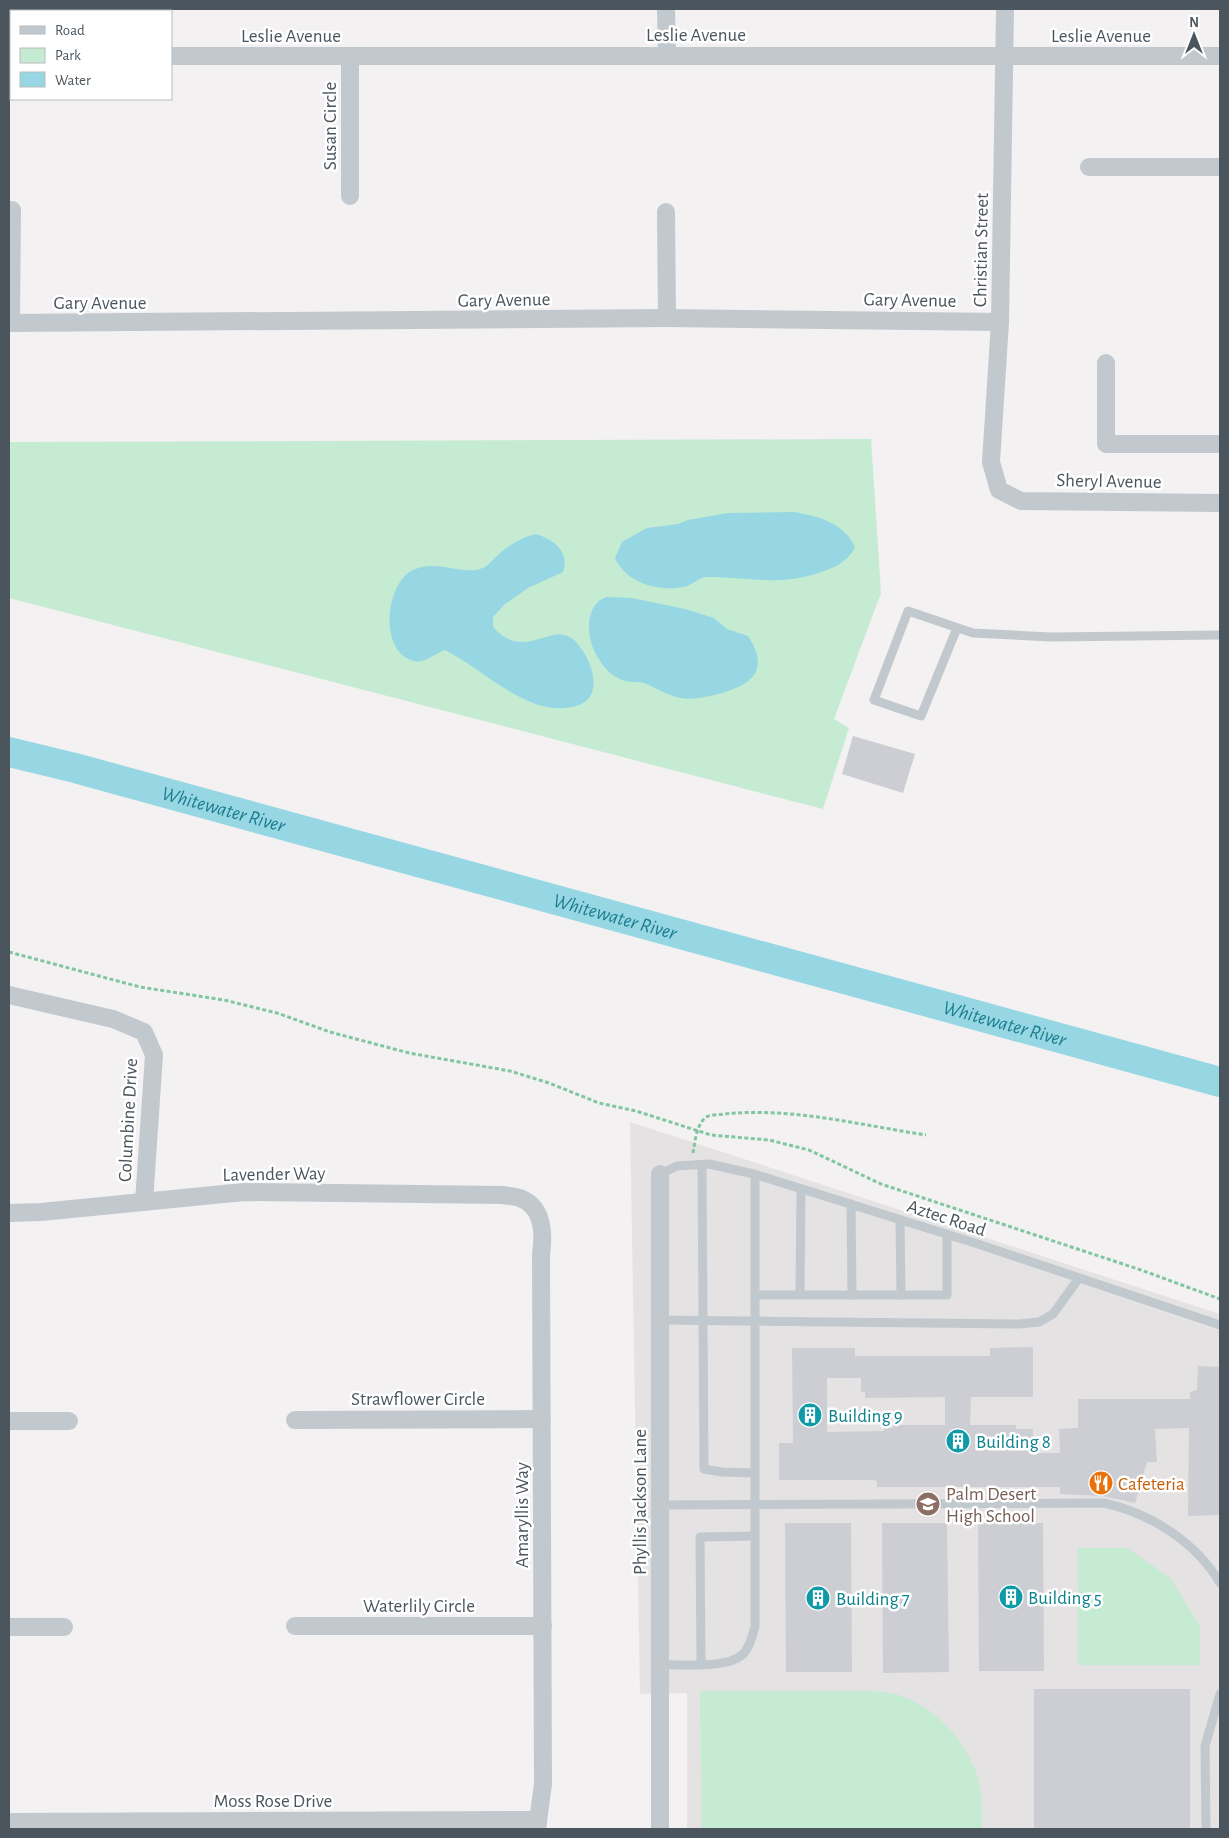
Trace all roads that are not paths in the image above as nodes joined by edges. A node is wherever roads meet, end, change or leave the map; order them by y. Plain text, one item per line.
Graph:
1 (666, 9) edge
2 (1005, 9) edge
3 (666, 55) junction
4 (172, 56) edge
5 (350, 56) junction
6 (1005, 56) junction
7 (1220, 56) edge
8 (1088, 167) dead end
9 (1220, 167) edge
10 (350, 196) dead end
11 (12, 210) dead end
12 (666, 212) dead end
13 (666, 318) junction
14 (1000, 322) junction
15 (10, 323) edge
16 (1106, 363) dead end
17 (1220, 444) edge
18 (999, 490) joint
19 (1220, 503) edge
20 (957, 628) junction
21 (1220, 635) edge
22 (9, 995) edge
23 (702, 1164) junction
24 (660, 1174) joint
25 (755, 1175) junction
26 (801, 1189) junction
27 (144, 1202) junction
28 (851, 1204) junction
29 (537, 1211) joint
30 (9, 1213) edge
31 (900, 1220) junction
32 (947, 1234) junction
33 (1079, 1278) junction
34 (755, 1295) junction
35 (800, 1295) junction
36 (852, 1295) junction
37 (901, 1295) junction
38 (660, 1320) junction
39 (703, 1321) junction
40 (755, 1321) junction
41 (1220, 1325) edge
42 (542, 1419) junction
43 (295, 1420) dead end
44 (9, 1421) edge
45 (69, 1421) dead end
46 (755, 1473) junction
47 (660, 1505) junction
48 (755, 1505) junction
49 (755, 1536) junction
50 (1220, 1583) edge
51 (295, 1626) dead end
52 (543, 1626) junction
53 (9, 1627) edge
54 (64, 1627) dead end
55 (701, 1664) junction
56 (660, 1665) junction
57 (1220, 1694) edge
58 (9, 1822) edge
59 (511, 1825) edge
60 (537, 1825) edge
61 (76, 1826) edge
62 (660, 1829) edge
63 (1206, 1829) edge

1 - 3 street
2 - 6 street, Christian Street
3 - 5 street, Leslie Avenue
3 - 6 street, Leslie Avenue
4 - 5 street, Leslie Avenue
5 - 10 street, Susan Circle
6 - 7 street, Leslie Avenue
6 - 14 street, Christian Street
8 - 9 street
11 - 15 street
12 - 13 street
13 - 14 street, Gary Avenue
13 - 15 street, Gary Avenue
14 - 18 street, Christian Street
16 - 17 street
18 - 19 street, Sheryl Avenue
20 - 20 lane
20 - 21 lane
22 - 27 street, Columbine Drive
23 - 24 lane, Aztec Road
23 - 25 lane, Aztec Road
23 - 39 lane
24 - 38 street, Phyllis Jackson Lane
25 - 26 lane, Aztec Road
25 - 34 lane
26 - 28 lane, Aztec Road
26 - 35 lane
27 - 29 street, Lavender Way
27 - 30 street, Lavender Way
28 - 31 lane, Aztec Road
28 - 36 lane
29 - 42 street, Amaryllis Way
31 - 32 lane, Aztec Road
31 - 37 lane
32 - 33 lane, Aztec Road
32 - 37 lane
33 - 40 lane
33 - 41 lane, Aztec Road
34 - 35 lane
34 - 40 lane
35 - 36 lane
36 - 37 lane
38 - 39 lane
38 - 47 street, Phyllis Jackson Lane
39 - 40 lane
39 - 46 lane
40 - 46 lane
42 - 43 street, Strawflower Circle
42 - 52 street, Amaryllis Way
44 - 45 street
46 - 48 lane
47 - 48 lane
47 - 56 street, Phyllis Jackson Lane
48 - 49 lane
48 - 50 lane
49 - 55 lane
49 - 55 lane
51 - 52 street, Waterlily Circle
52 - 60 street, Amaryllis Way
53 - 54 street
55 - 56 lane
56 - 62 street, Phyllis Jackson Lane
57 - 63 lane
58 - 61 street, Moss Rose Drive
59 - 60 street, Moss Rose Drive
59 - 61 street, Moss Rose Drive

